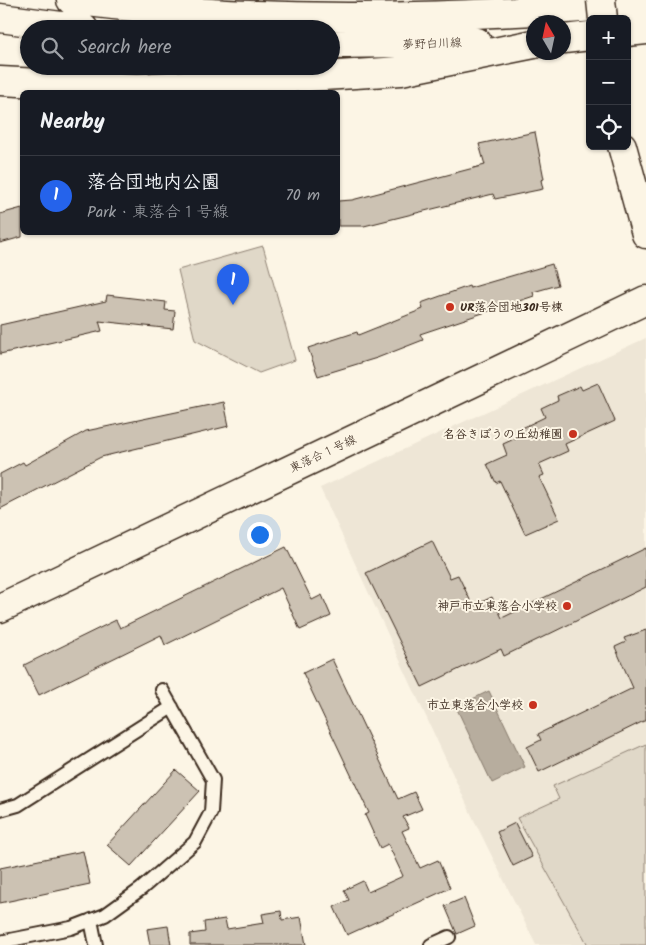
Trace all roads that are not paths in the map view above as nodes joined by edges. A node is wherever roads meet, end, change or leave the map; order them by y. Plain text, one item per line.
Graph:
1 (71, 0) edge
2 (472, 0) edge
3 (601, 0) edge
4 (646, 3) edge
5 (554, 11) junction
6 (603, 15) edge
7 (0, 18) edge
8 (20, 21) edge
9 (646, 30) edge
10 (631, 32) edge
11 (586, 36) edge
12 (571, 38) edge
13 (526, 42) edge
14 (340, 44) edge
15 (526, 44) edge
16 (339, 75) edge
17 (340, 75) edge
18 (0, 81) edge
19 (623, 150) edge
20 (646, 234) edge
21 (646, 300) edge
22 (0, 608) edge
23 (162, 690) dead end
24 (172, 707) junction
25 (0, 810) edge
26 (91, 920) junction
27 (449, 937) dead end
28 (0, 942) edge
29 (96, 945) edge
30 (431, 945) edge

1 - 5 street
2 - 5 street
3 - 6 street, bridge
4 - 5 street
7 - 8 street
9 - 10 street
11 - 12 street
13 - 14 street, 夢野白川線
15 - 17 street
16 - 18 street
19 - 20 street
21 - 22 street, 東落合１号線
23 - 24 lane
24 - 25 lane
24 - 26 lane
26 - 28 lane
26 - 29 lane
27 - 30 lane

